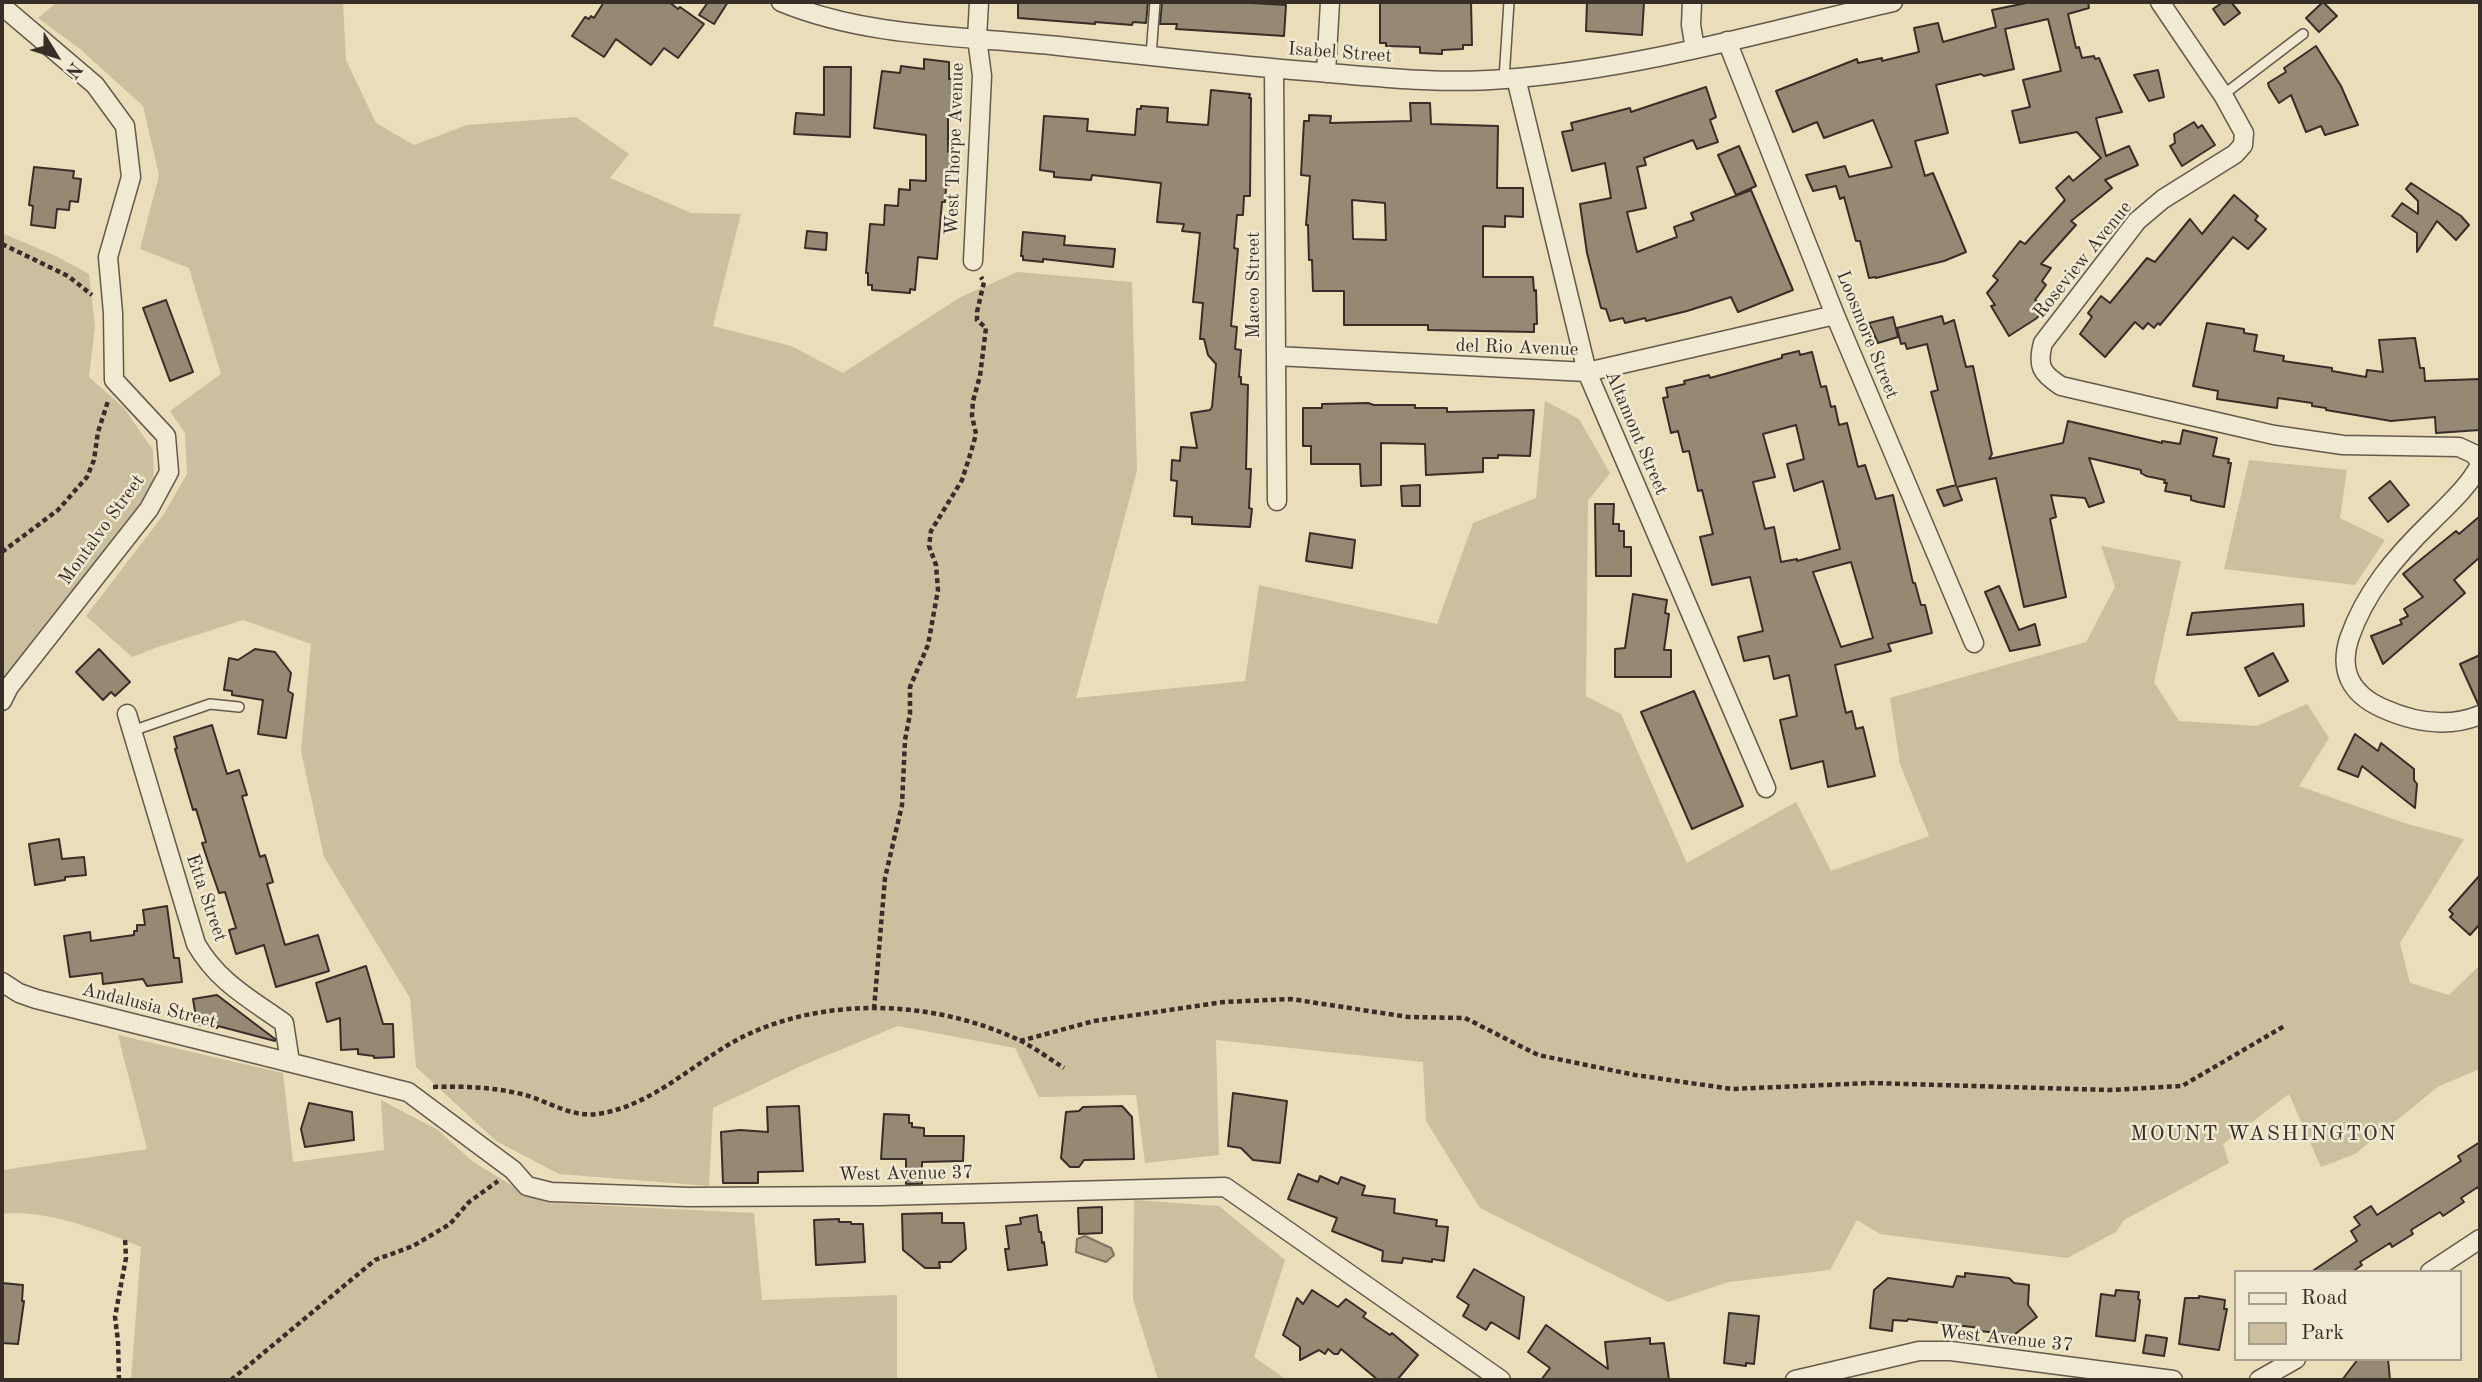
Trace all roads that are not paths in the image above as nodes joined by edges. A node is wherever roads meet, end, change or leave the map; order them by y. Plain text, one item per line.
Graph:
1 (781, 2) edge
2 (979, 2) edge
3 (1155, 2) edge
4 (1330, 2) edge
5 (1509, 2) edge
6 (1692, 2) edge
7 (1893, 2) edge
8 (2160, 2) edge
9 (799, 5) edge
10 (2, 6) edge
11 (2303, 34) dead end
12 (977, 38) junction
13 (1727, 41) junction
14 (1695, 49) junction
15 (1151, 56) junction
16 (1273, 69) junction
17 (1326, 73) junction
18 (1510, 78) junction
19 (2223, 95) junction
20 (973, 261) road end
21 (1835, 315) junction
22 (1276, 356) junction
23 (1587, 372) junction
24 (2480, 464) edge
25 (1277, 501) dead end
26 (1974, 643) dead end
27 (2, 701) edge
28 (239, 707) dead end
29 (2480, 715) edge
30 (130, 723) joint
31 (1766, 788) dead end
32 (2, 982) edge
33 (290, 1062) junction
34 (2480, 1239) edge
35 (2433, 1270) edge
36 (2292, 1361) edge
37 (1840, 1375) edge
38 (1501, 1380) edge
39 (1795, 1380) edge
40 (2173, 1380) edge
41 (2259, 1380) edge

1 - 9 street, Isabel Street
2 - 12 street, West Thorpe Avenue
3 - 15 lane
4 - 17 street
5 - 18 lane
6 - 14 street
7 - 13 street, Isabel Street
8 - 19 street, Roseview Avenue
9 - 12 street, Isabel Street
10 - 27 street, Montalvo Street
11 - 19 lane
12 - 15 street, Isabel Street
12 - 20 street, West Thorpe Avenue
13 - 14 street, Isabel Street
13 - 21 street, Loosmore Street
14 - 18 street, Isabel Street
15 - 16 street, Isabel Street
16 - 17 street, Isabel Street
16 - 22 street, Maceo Street
17 - 18 street, Isabel Street
18 - 23 street, Altamont Street
19 - 24 street, Roseview Avenue
21 - 23 street, del Rio Avenue
21 - 26 street, Loosmore Street
22 - 23 street, del Rio Avenue
22 - 25 street, Maceo Street
23 - 31 street, Altamont Street
24 - 29 street, Roseview Avenue
28 - 30 lane
30 - 33 street, Etta Street
32 - 33 street, Andalusia Street
33 - 38 street, West Avenue 37
34 - 35 street
36 - 41 street
37 - 39 street, West Avenue 37
37 - 40 street, West Avenue 37

